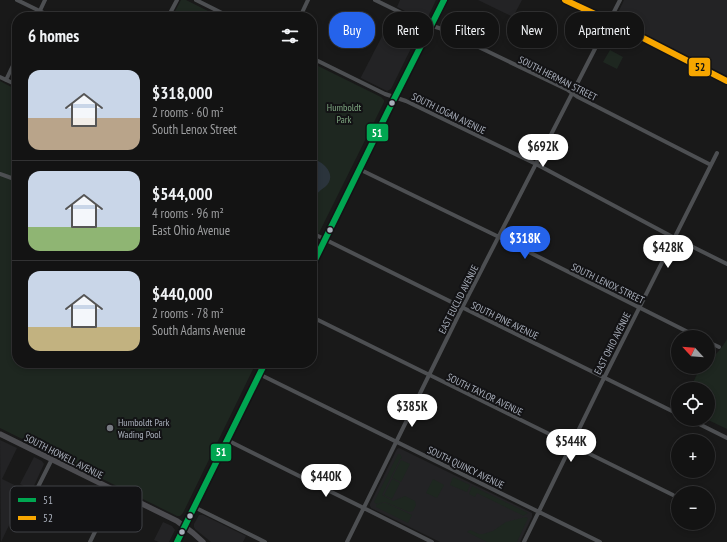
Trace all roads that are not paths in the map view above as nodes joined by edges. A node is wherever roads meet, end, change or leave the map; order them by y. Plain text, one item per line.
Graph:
1 (18, 0) edge
2 (45, 0) edge
3 (176, 0) edge
4 (196, 0) edge
5 (308, 0) edge
6 (375, 0) edge
7 (444, 0) edge
8 (565, 0) edge
9 (620, 0) edge
10 (40, 11) joint
11 (170, 12) edge
12 (220, 12) edge
13 (302, 12) edge
14 (400, 12) edge
15 (590, 12) edge
16 (615, 12) edge
17 (433, 22) edge
18 (433, 26) edge
19 (644, 39) edge
20 (420, 48) edge
21 (596, 48) edge
22 (317, 60) edge
23 (12, 68) edge
24 (0, 77) edge
25 (6, 80) junction
26 (727, 81) edge
27 (12, 83) edge
28 (573, 93) junction
29 (394, 98) junction
30 (717, 153) dead end
31 (536, 164) junction
32 (711, 165) junction
33 (359, 169) junction
34 (0, 174) edge
35 (12, 178) edge
36 (317, 235) edge
37 (499, 237) junction
38 (674, 238) junction
39 (325, 239) junction
40 (317, 256) edge
41 (727, 264) edge
42 (639, 307) junction
43 (462, 308) junction
44 (317, 319) edge
45 (684, 330) edge
46 (715, 345) edge
47 (719, 347) dead end
48 (262, 368) edge
49 (259, 374) junction
50 (429, 375) junction
51 (604, 377) junction
52 (671, 410) edge
53 (703, 426) edge
54 (0, 434) edge
55 (727, 438) edge
56 (227, 440) junction
57 (397, 442) junction
58 (571, 445) junction
59 (52, 459) junction
60 (38, 486) edge
61 (105, 486) edge
62 (671, 494) edge
63 (142, 504) edge
64 (194, 507) junction
65 (364, 508) junction
66 (539, 512) junction
67 (185, 527) junction
68 (95, 532) edge
69 (90, 542) edge
70 (177, 542) edge
71 (203, 542) edge
72 (265, 542) edge
73 (347, 542) edge
74 (432, 542) edge
75 (524, 542) edge
76 (600, 542) edge

1 - 10 street
2 - 10 street
3 - 11 street
4 - 12 street
5 - 13 street
6 - 14 street, SOUTH HERMAN STREET
7 - 17 main road
8 - 15 main road
9 - 16 street, EAST EUCLID AVENUE
18 - 28 street, SOUTH HERMAN STREET
19 - 26 main road
20 - 29 main road
21 - 28 street, EAST EUCLID AVENUE
22 - 29 street, SOUTH LOGAN AVENUE
23 - 25 street
24 - 25 street
25 - 27 street
28 - 31 street, EAST EUCLID AVENUE
28 - 32 street, SOUTH HERMAN STREET
29 - 31 street, SOUTH LOGAN AVENUE
29 - 33 main road
30 - 32 street, EAST OHIO AVENUE
31 - 37 street, EAST EUCLID AVENUE
31 - 38 street, SOUTH LOGAN AVENUE
32 - 38 street, EAST OHIO AVENUE
33 - 37 street, SOUTH LENOX STREET
33 - 39 main road
34 - 35 street
36 - 39 street, SOUTH PINE AVENUE
37 - 42 street, SOUTH LENOX STREET
37 - 43 street, EAST EUCLID AVENUE
38 - 41 street, SOUTH LOGAN AVENUE
38 - 42 street, EAST OHIO AVENUE
39 - 40 main road
39 - 43 street, SOUTH PINE AVENUE
42 - 45 street, SOUTH LENOX STREET
42 - 51 street, EAST OHIO AVENUE
43 - 50 street, EAST EUCLID AVENUE
43 - 51 street, SOUTH PINE AVENUE
44 - 50 street, SOUTH TAYLOR AVENUE
46 - 47 street
48 - 49 main road
49 - 56 main road
49 - 57 street, SOUTH QUINCY AVENUE
50 - 57 street, EAST EUCLID AVENUE
50 - 58 street, SOUTH TAYLOR AVENUE
51 - 52 street, SOUTH PINE AVENUE
51 - 58 street, EAST OHIO AVENUE
53 - 55 street
54 - 59 main road, SOUTH HOWELL AVENUE
56 - 64 main road
56 - 65 street
57 - 65 street, EAST EUCLID AVENUE
57 - 66 street, SOUTH QUINCY AVENUE
58 - 62 street, SOUTH TAYLOR AVENUE
58 - 66 street, EAST OHIO AVENUE
59 - 60 street
59 - 61 main road, SOUTH HOWELL AVENUE
63 - 67 main road, SOUTH HOWELL AVENUE
64 - 67 main road
64 - 72 street
65 - 73 street, EAST EUCLID AVENUE
65 - 74 street
66 - 75 street, EAST OHIO AVENUE
66 - 76 street, SOUTH QUINCY AVENUE
67 - 70 main road
67 - 71 main road, SOUTH HOWELL AVENUE
68 - 69 street

